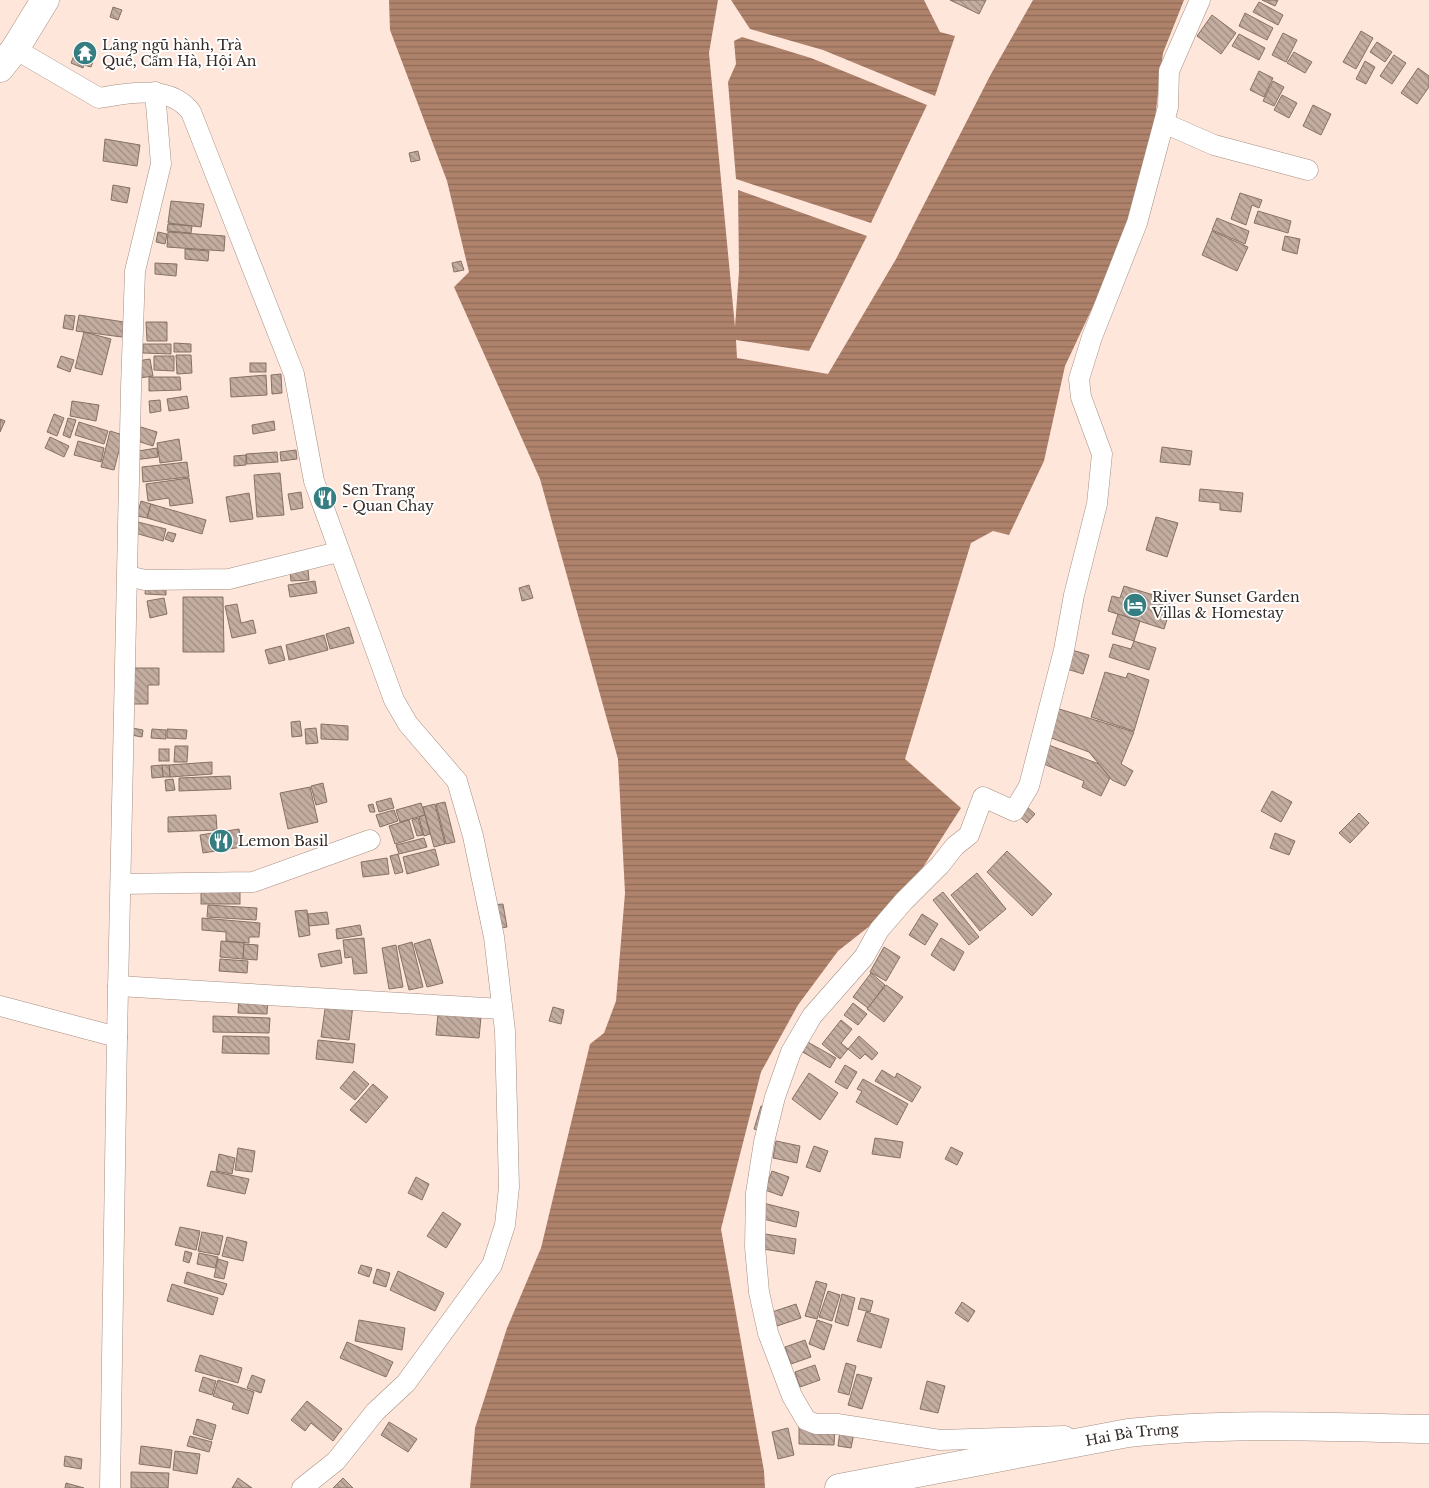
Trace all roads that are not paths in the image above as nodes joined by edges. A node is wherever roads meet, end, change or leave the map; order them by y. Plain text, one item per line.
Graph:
1 (44, 0) edge
2 (1200, 0) edge
3 (8, 58) edge
4 (155, 92) junction
5 (1164, 123) junction
6 (1308, 170) dead end
7 (338, 552) junction
8 (128, 576) junction
9 (370, 840) dead end
10 (120, 884) junction
11 (118, 986) junction
12 (0, 1006) edge
13 (502, 1009) junction
14 (117, 1037) junction
15 (1429, 1430) edge
16 (1102, 1438) junction
17 (110, 1488) edge
18 (302, 1488) edge
19 (839, 1488) edge

1 - 3 street
2 - 5 street
3 - 4 street
4 - 7 street
4 - 8 street
5 - 6 street
5 - 16 street
7 - 8 street
7 - 13 street
8 - 10 street
9 - 10 street
10 - 11 street
11 - 13 street
11 - 14 street
12 - 14 street
13 - 18 street
14 - 17 street
15 - 16 street, Hai Bà Trưng
16 - 19 street, Hai Bà Trưng

